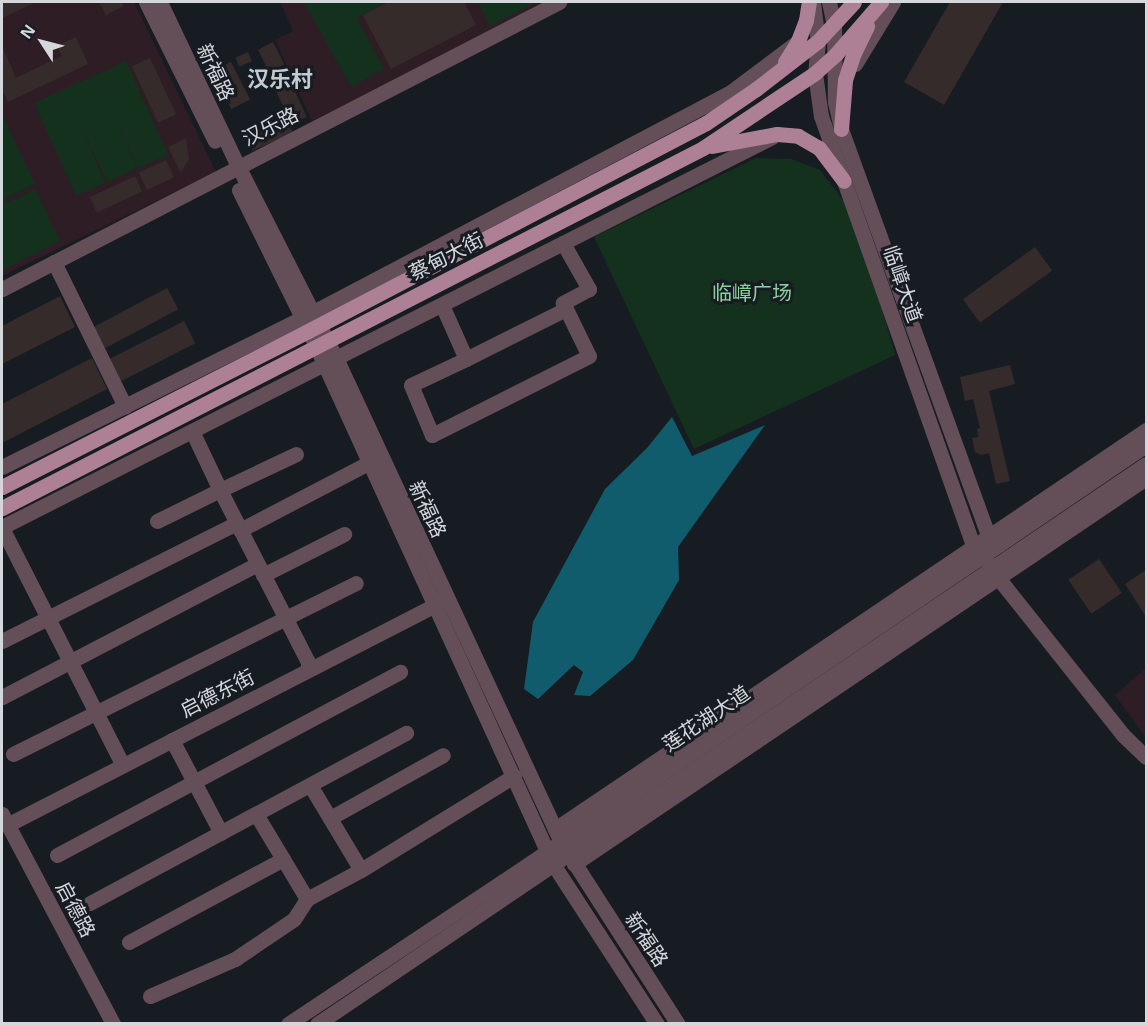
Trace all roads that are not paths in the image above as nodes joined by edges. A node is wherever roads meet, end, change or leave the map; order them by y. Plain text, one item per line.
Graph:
1 (146, 2) edge
2 (160, 2) edge
3 (559, 2) edge
4 (811, 2) edge
5 (829, 2) edge
6 (854, 2) edge
7 (882, 2) edge
8 (893, 2) edge
9 (834, 25) junction
10 (798, 41) junction
11 (818, 41) junction
12 (836, 54) junction
13 (777, 73) junction
14 (815, 73) junction
15 (845, 80) junction
16 (841, 129) junction
17 (777, 134) junction
18 (704, 148) junction
19 (234, 168) junction
20 (844, 181) junction
21 (563, 243) junction
22 (54, 262) junction
23 (2, 289) edge
24 (442, 305) junction
25 (566, 309) junction
26 (311, 321) junction
27 (321, 343) junction
28 (466, 359) junction
29 (330, 361) junction
30 (125, 406) junction
31 (1146, 430) edge
32 (192, 431) junction
33 (1146, 445) edge
34 (296, 454) dead end
35 (368, 463) junction
36 (1146, 464) edge
37 (2, 467) edge
38 (1146, 478) edge
39 (2, 487) edge
40 (220, 490) junction
41 (2, 508) edge
42 (157, 521) dead end
43 (239, 527) junction
44 (2, 528) edge
45 (344, 534) dead end
46 (985, 548) junction
47 (260, 570) junction
48 (997, 574) junction
49 (356, 583) dead end
50 (440, 601) junction
51 (48, 618) junction
52 (285, 618) junction
53 (2, 641) edge
54 (69, 661) junction
55 (308, 669) junction
56 (400, 672) dead end
57 (2, 697) edge
58 (96, 712) junction
59 (406, 734) dead end
60 (172, 740) junction
61 (13, 754) dead end
62 (443, 755) dead end
63 (1146, 757) edge
64 (123, 765) junction
65 (514, 776) junction
66 (195, 781) junction
67 (310, 785) junction
68 (256, 814) junction
69 (330, 818) junction
70 (4, 819) edge
71 (221, 833) junction
72 (560, 851) junction
73 (57, 855) dead end
74 (283, 859) junction
75 (362, 870) junction
76 (307, 899) junction
77 (90, 903) dead end
78 (129, 942) dead end
79 (150, 996) dead end
80 (113, 1023) edge
81 (288, 1023) edge
82 (317, 1023) edge
83 (657, 1023) edge
84 (678, 1023) edge

1 - 19 street, 新福路
2 - 19 street, 新福路
3 - 19 street, 汉乐路
4 - 10 main road
4 - 11 street, 临嶂大道
5 - 9 street, 临嶂大道
6 - 9 main road, 蔡甸大街
7 - 12 main road, 蔡甸大街
7 - 15 main road
8 - 15 street
9 - 11 main road, 蔡甸大街
9 - 12 street, 临嶂大道
10 - 13 main road
10 - 26 street, 蔡甸大街
11 - 13 main road, 蔡甸大街
11 - 14 street, 临嶂大道
12 - 14 main road, 蔡甸大街
12 - 16 street, 临嶂大道
13 - 26 main road, 蔡甸大街
14 - 18 main road, 蔡甸大街
14 - 20 street, 临嶂大道
15 - 16 main road
16 - 46 street, 临嶂大道
17 - 18 main road
17 - 20 main road
17 - 21 street
18 - 27 main road, 蔡甸大街
19 - 22 street, 汉乐路
19 - 26 street, 新福路
20 - 46 street, 临嶂大道
21 - 24 street
21 - 25 street
22 - 23 street, 汉乐路
22 - 30 street
24 - 28 street
24 - 29 street
25 - 28 street
25 - 28 street
26 - 27 street, 新福路
26 - 30 street, 蔡甸大街
26 - 39 main road, 蔡甸大街
27 - 29 street, 新福路
27 - 41 main road, 蔡甸大街
29 - 32 street
29 - 35 street, 新福路
29 - 50 street, 新福路
30 - 37 street, 蔡甸大街
31 - 46 street, 莲花湖大道
32 - 40 street
32 - 44 street
33 - 46 street, 莲花湖大道
34 - 40 street
35 - 43 street
35 - 50 street, 新福路
36 - 48 street, 莲花湖大道
38 - 48 street, 莲花湖大道
40 - 42 street
40 - 43 street
43 - 47 street
43 - 51 street
44 - 51 street
45 - 47 street
46 - 48 street, 临嶂大道
46 - 72 street, 莲花湖大道
47 - 52 street
47 - 54 street
48 - 63 street
48 - 72 street, 莲花湖大道
49 - 52 street
50 - 55 street, 启德东街
50 - 65 street, 新福路
50 - 72 street, 新福路
51 - 53 street
51 - 54 street
52 - 55 street
52 - 58 street
54 - 57 street
54 - 58 street
55 - 60 street, 启德东街
56 - 66 street
58 - 61 street
58 - 64 street
59 - 67 street
60 - 64 street, 启德东街
60 - 66 street
62 - 69 street
64 - 70 street, 启德东街
65 - 72 street, 新福路
65 - 75 street
66 - 71 street
66 - 73 street
67 - 68 street
67 - 69 street
68 - 71 street
68 - 74 street
69 - 75 street
70 - 80 street, 启德路
71 - 77 street
72 - 81 street, 莲花湖大道
72 - 82 street, 莲花湖大道
72 - 83 street, 新福路
72 - 84 street, 新福路
74 - 76 street
74 - 78 street
75 - 76 street
76 - 79 street

